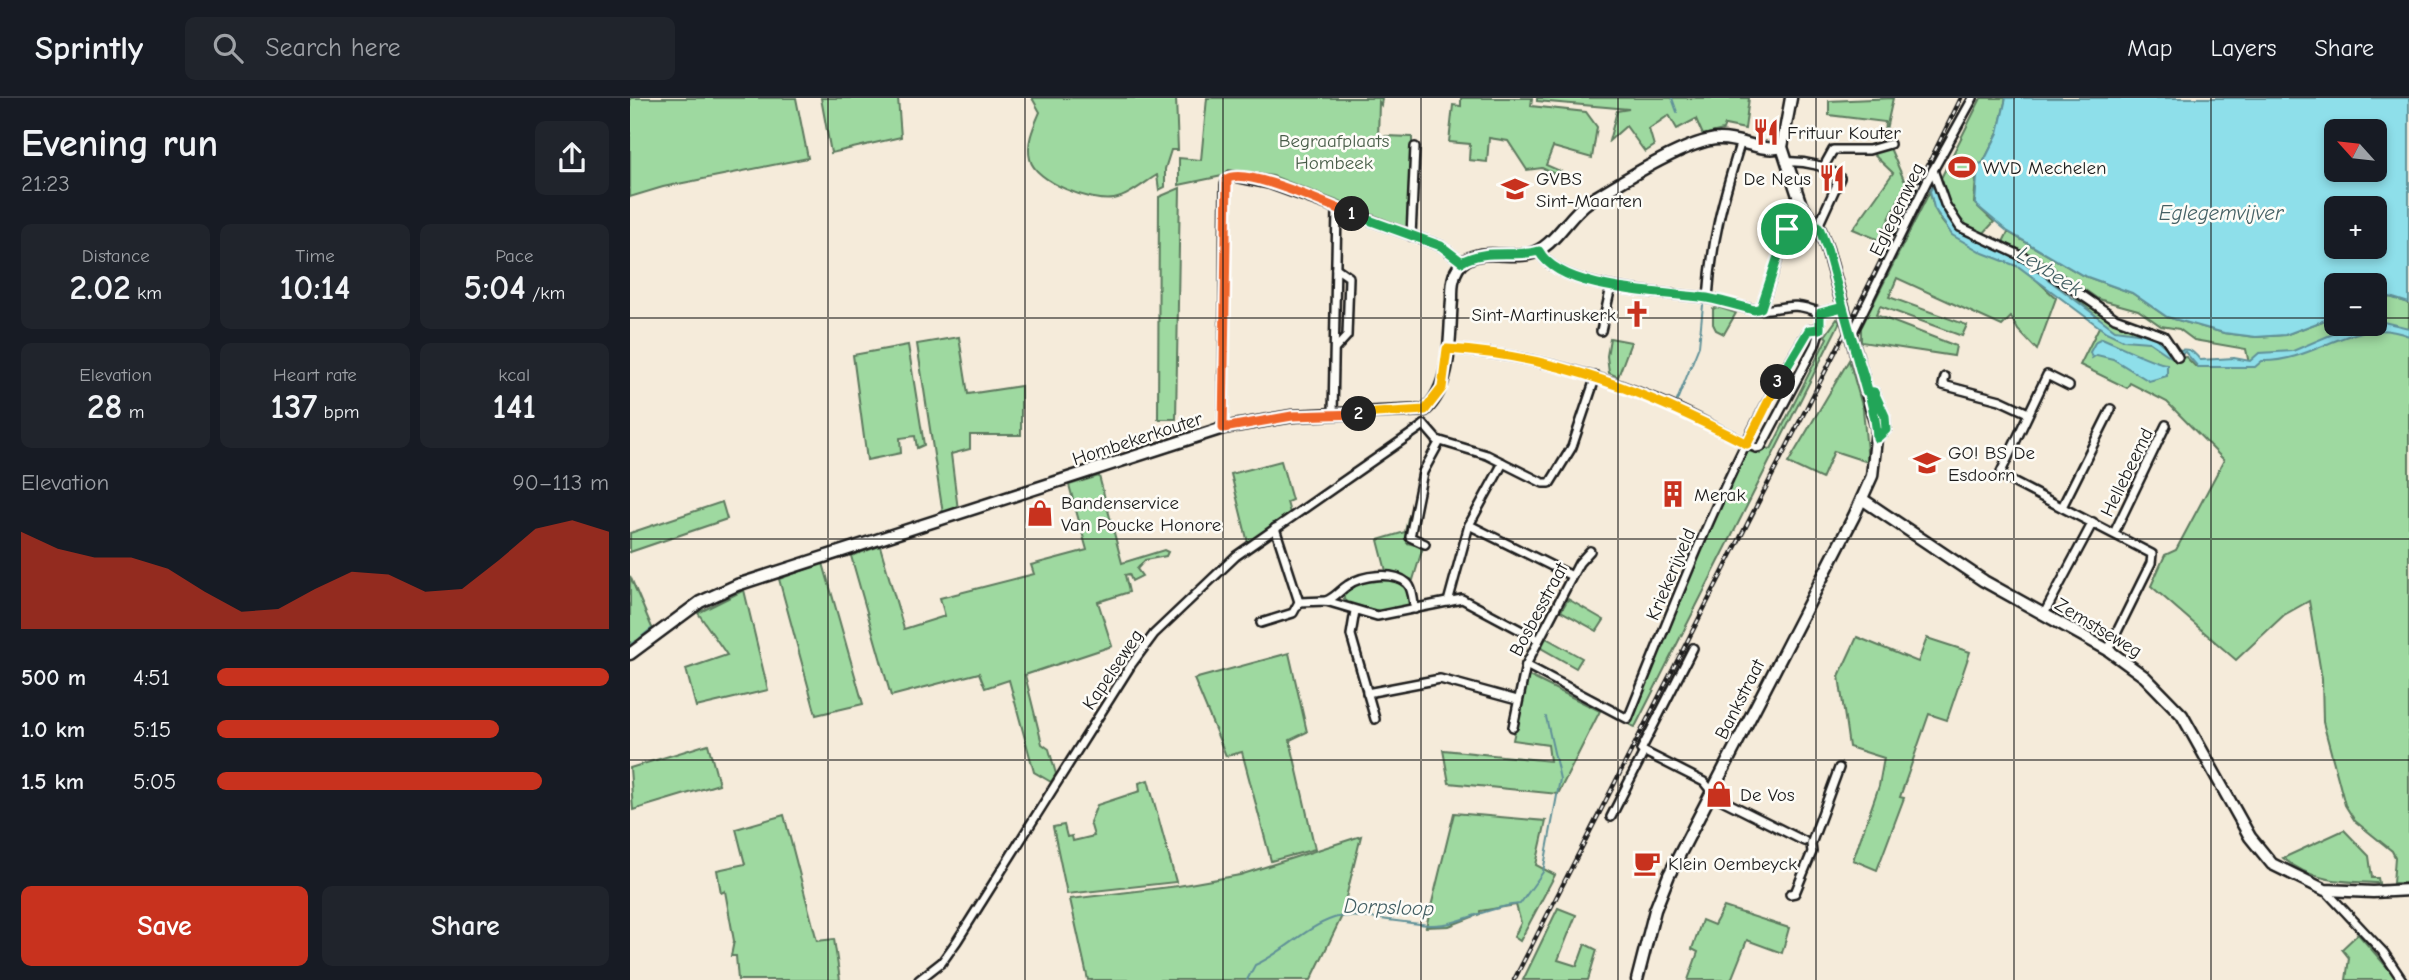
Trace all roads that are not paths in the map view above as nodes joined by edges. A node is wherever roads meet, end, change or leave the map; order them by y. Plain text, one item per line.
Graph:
1 (1791, 98) edge
2 (1973, 98) edge
3 (1741, 141) junction
4 (1889, 144) dead end
5 (1782, 146) junction
6 (1415, 147) dead end
7 (1786, 162) junction
8 (1823, 168) junction
9 (1933, 170) junction
10 (1801, 205) junction
11 (1337, 209) junction
12 (1818, 226) junction
13 (1411, 236) junction
14 (1539, 251) junction
15 (1462, 262) junction
16 (1336, 268) junction
17 (1611, 287) junction
18 (1708, 298) junction
19 (1843, 307) junction
20 (1761, 308) junction
21 (1820, 313) junction
22 (1820, 329) junction
23 (1601, 331) dead end
24 (1851, 336) junction
25 (1334, 349) junction
26 (1447, 349) junction
27 (2178, 358) dead end
28 (1596, 376) junction
29 (1945, 377) dead end
30 (2069, 386) dead end
31 (2111, 409) dead end
32 (1425, 410) junction
33 (2028, 413) junction
34 (1334, 415) junction
35 (1424, 425) junction
36 (2166, 425) dead end
37 (1223, 428) junction
38 (1440, 441) junction
39 (1747, 444) junction
40 (1503, 463) junction
41 (1862, 499) junction
42 (2062, 507) junction
43 (2093, 522) junction
44 (1469, 525) junction
45 (1275, 528) junction
46 (2114, 533) junction
47 (1425, 544) dead end
48 (1590, 551) dead end
49 (1572, 576) junction
50 (1326, 601) junction
51 (1298, 602) junction
52 (1448, 602) junction
53 (1415, 609) junction
54 (1355, 611) junction
55 (2044, 614) junction
56 (1261, 623) dead end
57 (1537, 639) junction
58 (1693, 648) dead end
59 (2108, 650) junction
60 (630, 654) edge
61 (1526, 665) junction
62 (1367, 693) junction
63 (1517, 700) junction
64 (1375, 719) dead end
65 (1513, 727) dead end
66 (1644, 752) junction
67 (1839, 768) dead end
68 (1711, 792) junction
69 (1611, 817) dead end
70 (1804, 841) dead end
71 (2325, 890) junction
72 (2409, 890) edge
73 (1790, 894) dead end
74 (919, 980) edge
75 (1637, 980) edge
76 (2402, 980) edge

1 - 5 street
2 - 9 street, Eglegemweg
3 - 5 street
3 - 14 street
3 - 18 street
4 - 8 street
5 - 7 street
6 - 13 street
7 - 8 street
7 - 10 street
8 - 12 street
9 - 24 street, Eglegemweg
9 - 27 street
10 - 12 street
10 - 20 street
11 - 13 street
11 - 16 street
11 - 37 street
12 - 19 street, Bankstraat
13 - 15 street
14 - 15 street
14 - 17 street
15 - 26 street
16 - 25 street
16 - 25 street
17 - 18 street
17 - 23 street
18 - 20 street
19 - 21 street
19 - 24 street, Bankstraat
20 - 21 street
21 - 22 street
22 - 39 street, Kriekerijveld
22 - 39 street
24 - 41 street, Bankstraat
25 - 34 street
26 - 28 street
26 - 32 street
28 - 39 street
28 - 40 street
29 - 33 street
30 - 33 street
31 - 42 street
32 - 34 street, Hombekerkouter
32 - 35 street
33 - 42 street
34 - 37 street, Hombekerkouter
35 - 38 street
35 - 45 street, Kapelseweg
36 - 46 street, Hellebeemd
37 - 60 street, Hombekerkouter
38 - 40 street
38 - 47 street
39 - 61 street, Kriekerijveld
40 - 44 street
41 - 55 street, Zemstseweg
41 - 68 street, Bankstraat
42 - 43 street
43 - 46 street
43 - 55 street
44 - 49 street
44 - 52 street
45 - 51 street
45 - 74 street, Kapelseweg
46 - 59 street
48 - 49 street, Bosbesstraat
49 - 57 street, Bosbesstraat
50 - 51 street
50 - 53 street
50 - 54 street
51 - 56 street
52 - 53 street
52 - 57 street
53 - 54 street
54 - 62 street
55 - 59 street, Zemstseweg
57 - 61 street, Bosbesstraat
58 - 66 street
59 - 71 street, Zemstseweg
61 - 63 street, Bosbesstraat
62 - 63 street
62 - 64 street
63 - 65 street, Bosbesstraat
66 - 68 street
66 - 69 street
67 - 73 street
68 - 70 street
68 - 75 street, Bankstraat
71 - 72 street, Zemstseweg
71 - 76 street

